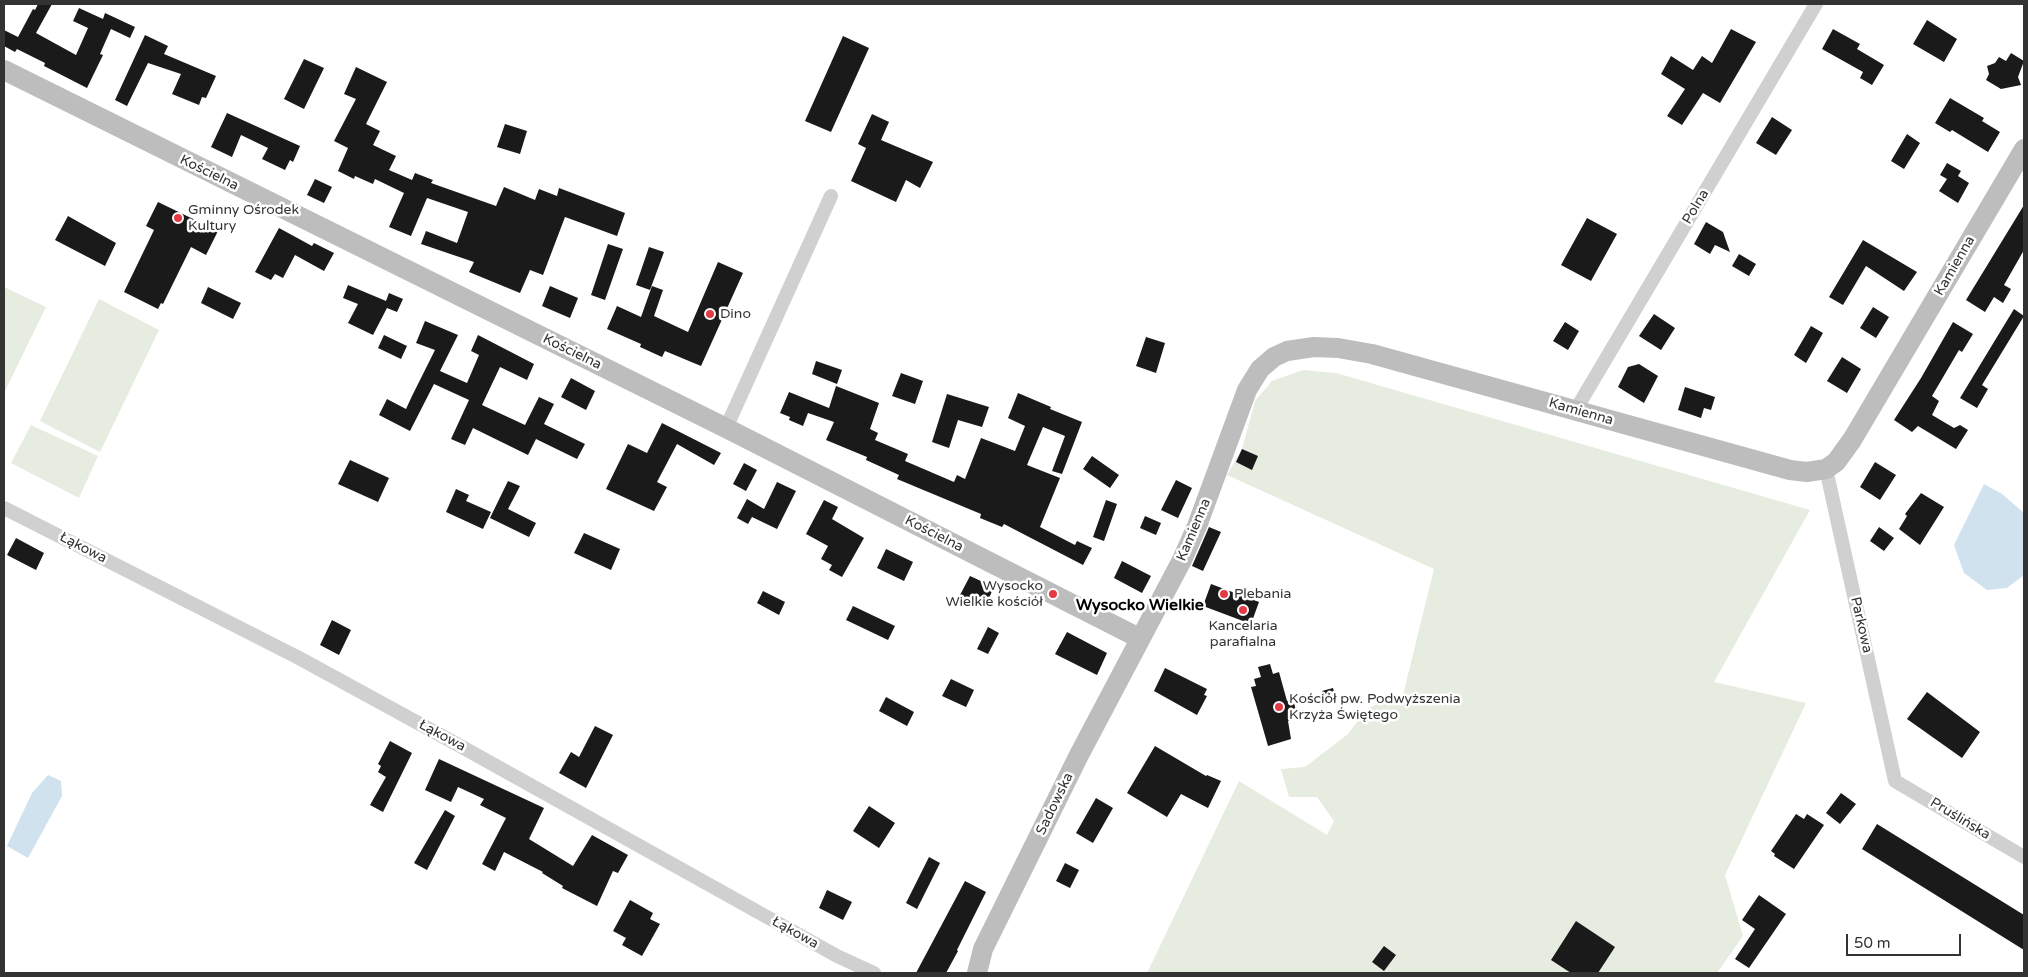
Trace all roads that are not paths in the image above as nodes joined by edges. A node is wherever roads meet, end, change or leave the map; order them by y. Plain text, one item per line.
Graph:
1 (1816, 4) edge
2 (4, 70) edge
3 (2024, 149) edge
4 (831, 196) dead end
5 (1575, 411) junction
6 (726, 428) junction
7 (1826, 469) junction
8 (4, 508) edge
9 (1139, 638) junction
10 (1895, 781) joint
11 (2024, 857) edge
12 (874, 973) edge
13 (977, 973) edge

1 - 5 street, Polna
2 - 6 street, Kościelna
3 - 7 street, Kamienna
4 - 6 street
5 - 7 street, Kamienna
5 - 9 street, Kamienna
6 - 9 street, Kościelna
7 - 10 street, Parkowa
8 - 12 street, Łąkowa
9 - 13 street, Sadowska
10 - 11 street, Pruślińska

